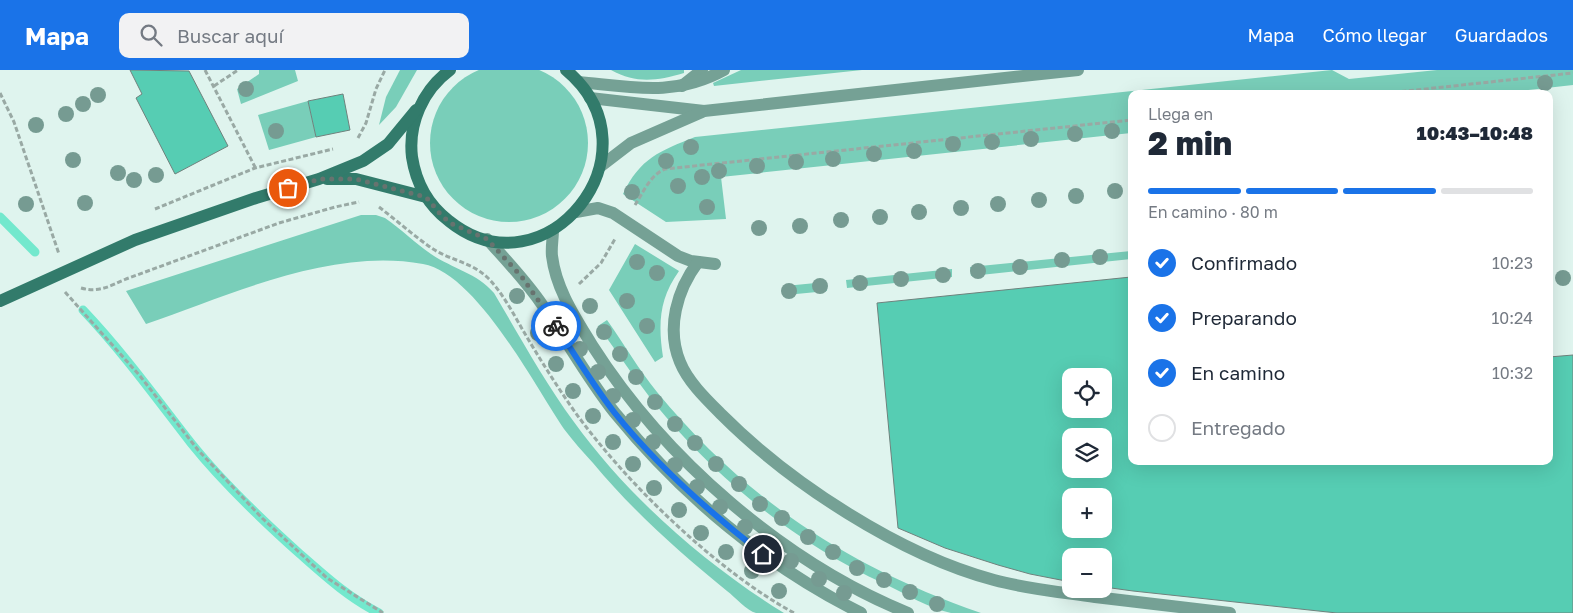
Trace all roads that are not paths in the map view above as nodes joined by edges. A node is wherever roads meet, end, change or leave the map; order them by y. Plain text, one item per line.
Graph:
1 (450, 70) edge
2 (566, 70) edge
3 (702, 70) edge
4 (724, 70) edge
5 (1078, 70) edge
6 (579, 82) junction
7 (682, 86) junction
8 (590, 98) junction
9 (422, 102) junction
10 (704, 111) junction
11 (601, 166) junction
12 (320, 179) junction
13 (426, 197) junction
14 (576, 212) junction
15 (553, 230) junction
16 (487, 239) junction
17 (698, 262) junction
18 (715, 264) dead end
19 (0, 301) edge
20 (861, 613) edge
21 (908, 613) edge
22 (1230, 613) edge

1 - 9 main road
2 - 6 main road
3 - 7 street
4 - 7 street
5 - 10 street
6 - 7 street
6 - 8 main road
8 - 10 street
8 - 11 main road
9 - 12 main road
9 - 13 main road
10 - 11 street
11 - 14 main road
12 - 13 main road
12 - 19 main road
13 - 16 main road
14 - 15 main road
14 - 17 street
15 - 16 main road
15 - 21 street
16 - 20 street
17 - 18 street
17 - 22 street

